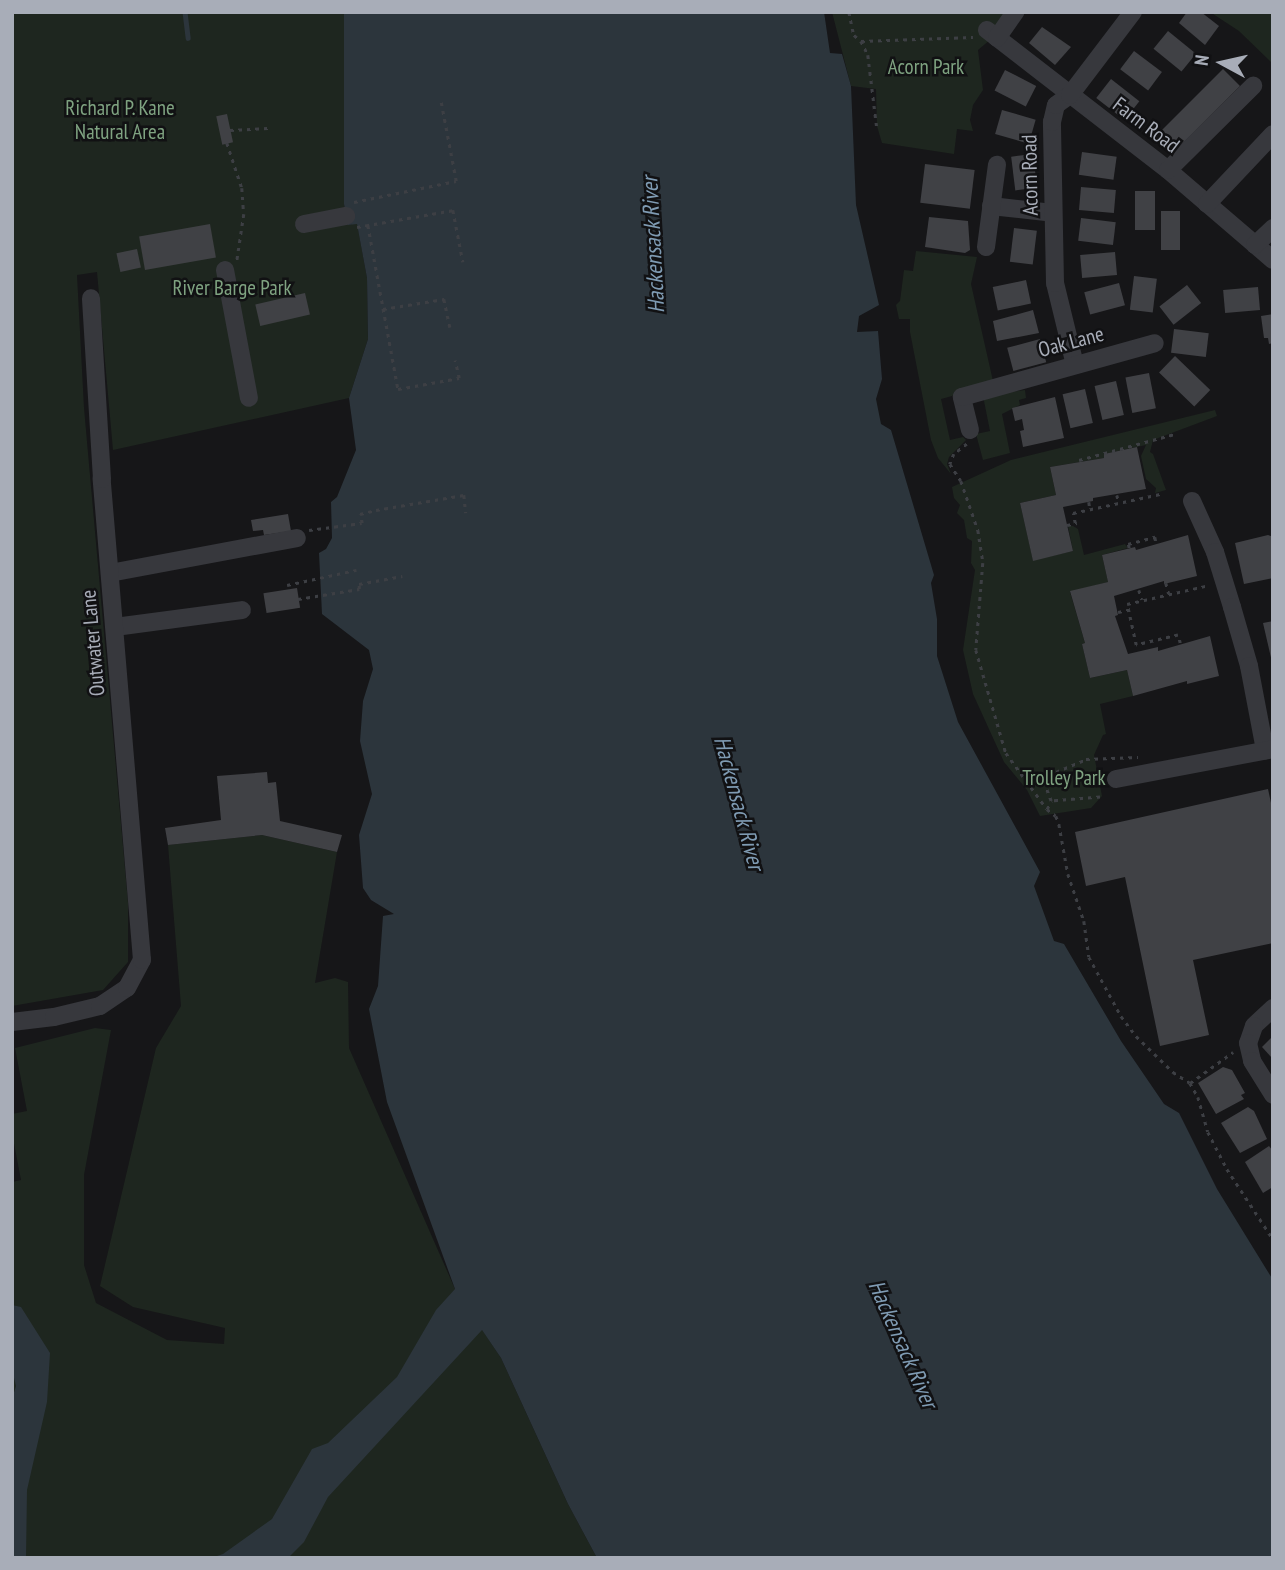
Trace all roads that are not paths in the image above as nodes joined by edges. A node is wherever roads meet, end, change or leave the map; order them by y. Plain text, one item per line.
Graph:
1 (1015, 12) edge
2 (1133, 12) edge
3 (1253, 86) dead end
4 (1070, 96) junction
5 (1273, 134) edge
6 (997, 165) dead end
7 (1168, 170) junction
8 (1207, 204) junction
9 (991, 206) junction
10 (1053, 214) junction
11 (349, 216) road end
12 (303, 225) dead end
13 (1273, 228) edge
14 (1255, 246) junction
15 (986, 247) dead end
16 (1273, 260) edge
17 (232, 269) road end
18 (90, 298) dead end
19 (1155, 343) dead end
20 (1074, 365) junction
21 (249, 398) dead end
22 (969, 434) road end
23 (1192, 501) dead end
24 (300, 535) road end
25 (110, 573) junction
26 (242, 610) dead end
27 (115, 627) junction
28 (1269, 749) edge
29 (1116, 779) dead end
30 (1273, 1008) edge
31 (12, 1022) edge
32 (1273, 1095) edge

1 - 4 street, Farm Road
2 - 4 street, Acorn Road
3 - 7 street
4 - 7 street, Farm Road
4 - 10 street, Acorn Road
5 - 8 street
6 - 9 street
7 - 8 street, Farm Road
8 - 14 street, Farm Road
9 - 10 street
9 - 15 street
10 - 20 street, Acorn Road
11 - 12 street
13 - 14 street
14 - 16 street, Farm Road
17 - 21 street
18 - 25 street, Outwater Lane
19 - 20 street, Oak Lane
20 - 22 street, Oak Lane
23 - 28 street
24 - 25 street
25 - 27 street, Outwater Lane
26 - 27 street
27 - 31 street, Outwater Lane
28 - 29 street
30 - 32 street

